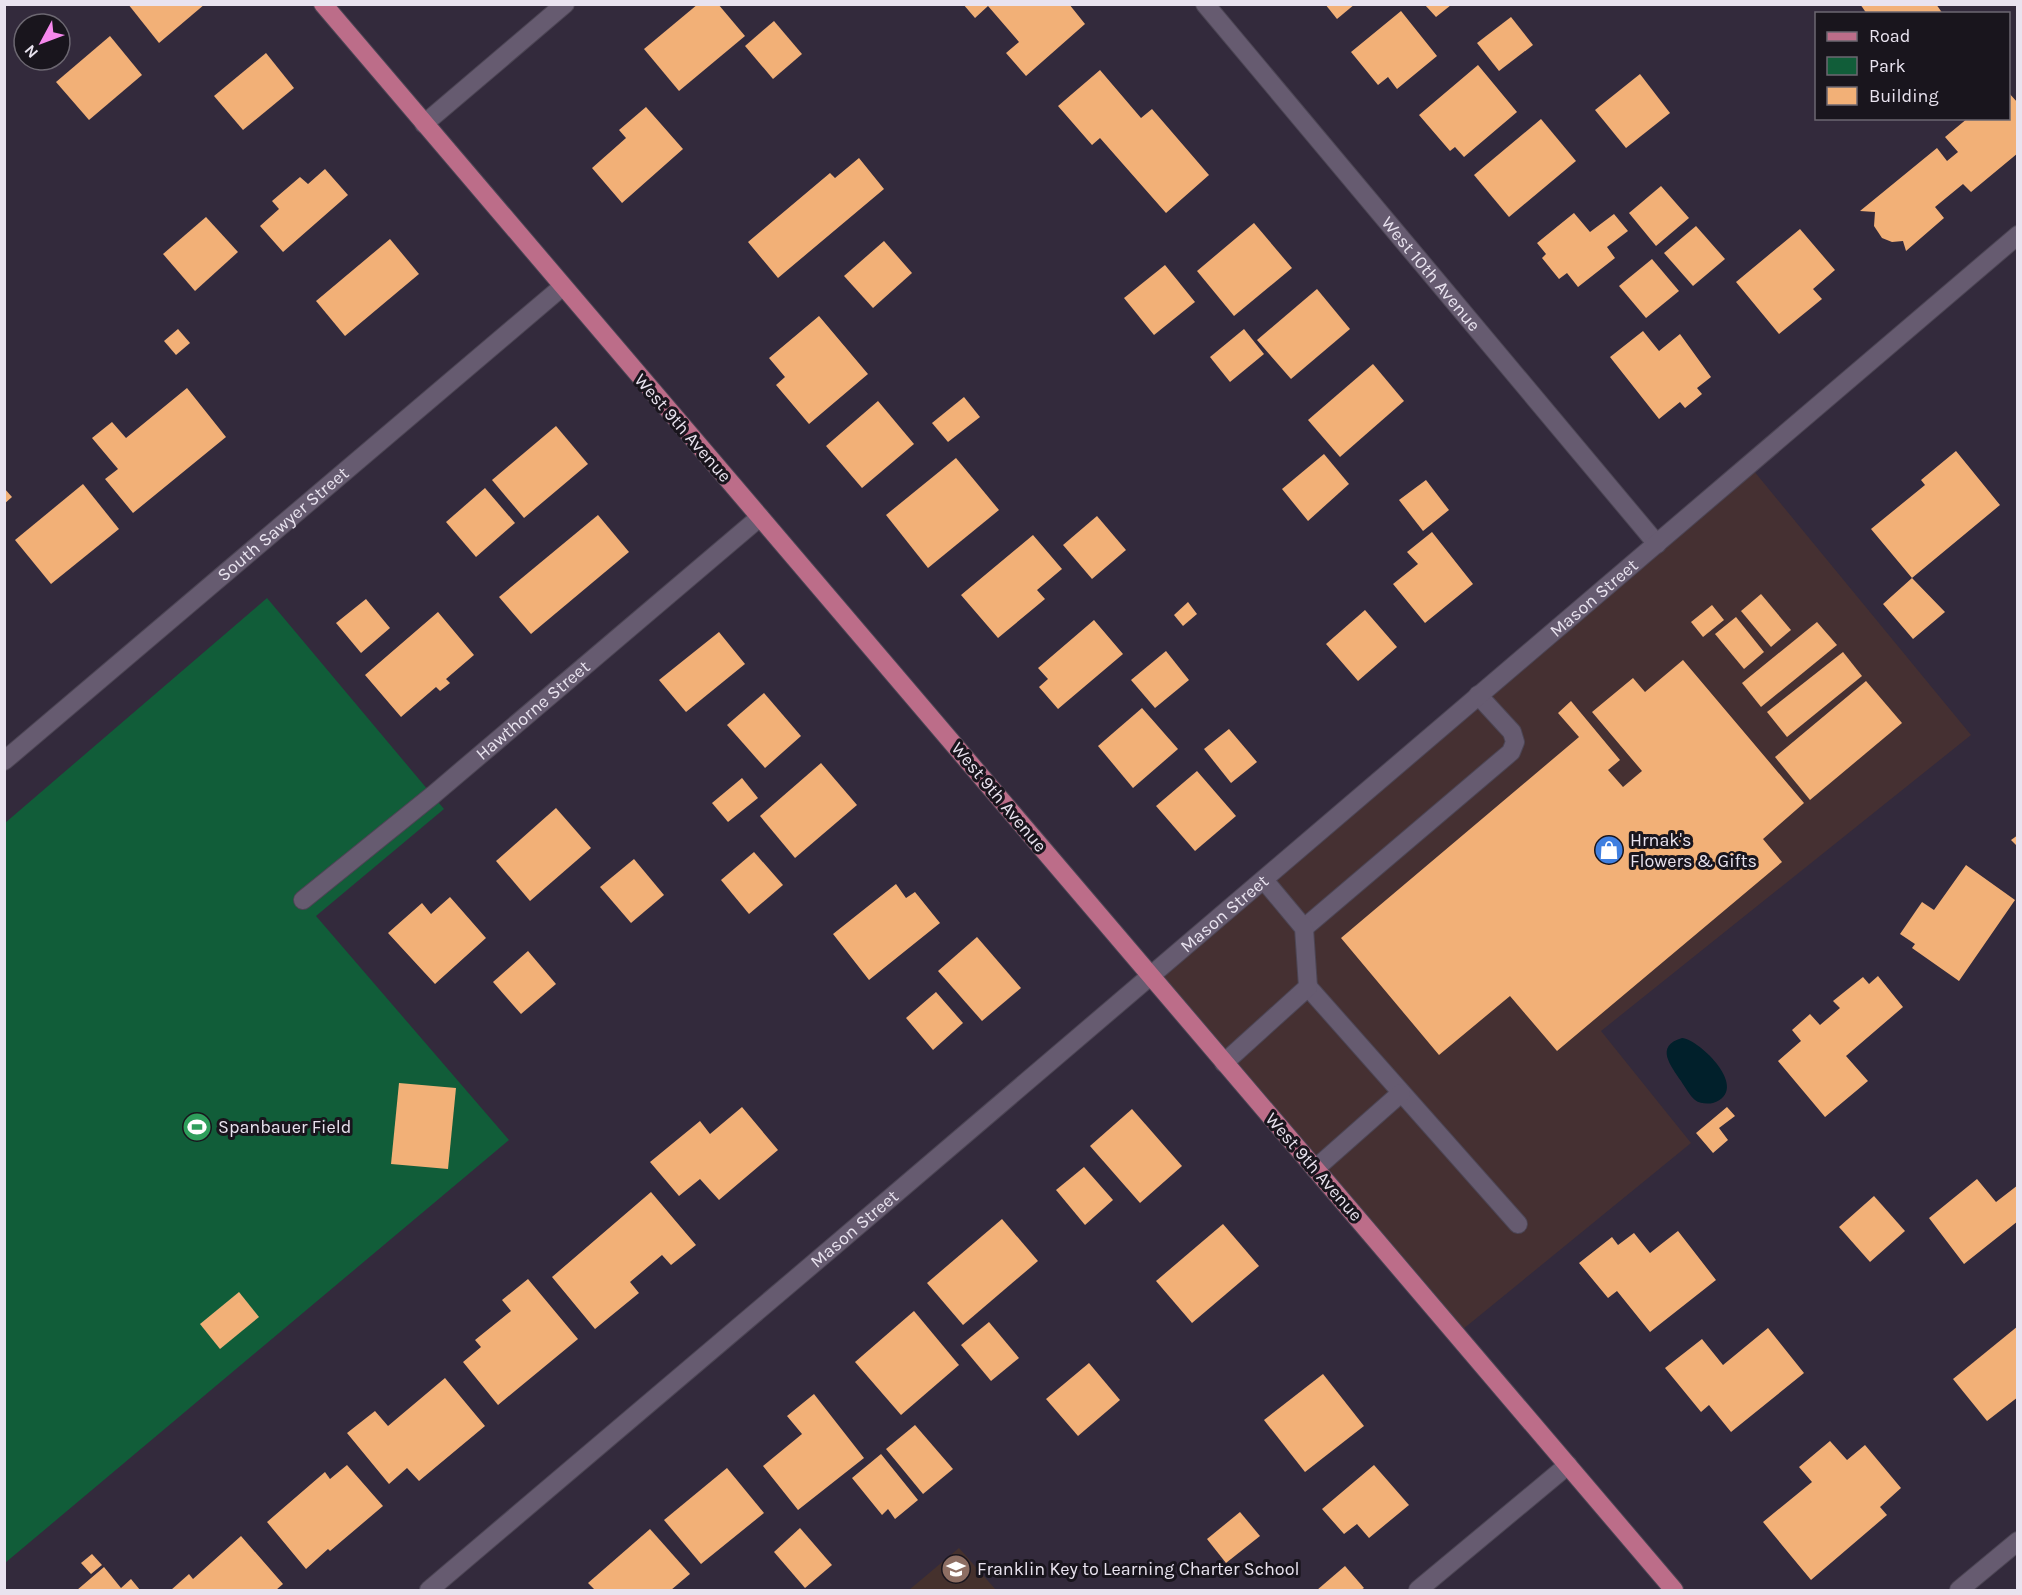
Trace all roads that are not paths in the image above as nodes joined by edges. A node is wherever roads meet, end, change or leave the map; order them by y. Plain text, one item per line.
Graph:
1 (323, 4) edge
2 (565, 4) edge
3 (1205, 4) edge
4 (424, 124) junction
5 (2018, 235) edge
6 (562, 286) junction
7 (760, 517) junction
8 (1657, 544) junction
9 (1478, 695) junction
10 (4, 761) edge
11 (1264, 880) junction
12 (303, 900) dead end
13 (1304, 928) junction
14 (1152, 977) junction
15 (1308, 987) junction
16 (1224, 1063) junction
17 (1401, 1093) junction
18 (1315, 1169) junction
19 (1518, 1224) dead end
20 (1568, 1465) junction
21 (2018, 1541) edge
22 (429, 1590) edge
23 (1418, 1590) edge
24 (1674, 1590) edge
25 (1959, 1590) edge

1 - 4 main road, West 9th Avenue
2 - 4 street
3 - 8 street, West 10th Avenue
4 - 6 main road, West 9th Avenue
5 - 8 street, Mason Street
6 - 7 main road, West 9th Avenue
6 - 10 street, South Sawyer Street
7 - 12 street, Hawthorne Street
7 - 14 main road, West 9th Avenue
8 - 9 street, Mason Street
9 - 11 street, Mason Street
9 - 13 street
11 - 13 street
11 - 14 street, Mason Street
13 - 15 street
14 - 16 main road, West 9th Avenue
14 - 22 street, Mason Street
15 - 16 street
15 - 17 street
16 - 18 main road, West 9th Avenue
17 - 18 street
17 - 19 street
18 - 20 main road, West 9th Avenue
20 - 23 street
20 - 24 main road, West 9th Avenue
21 - 25 street

